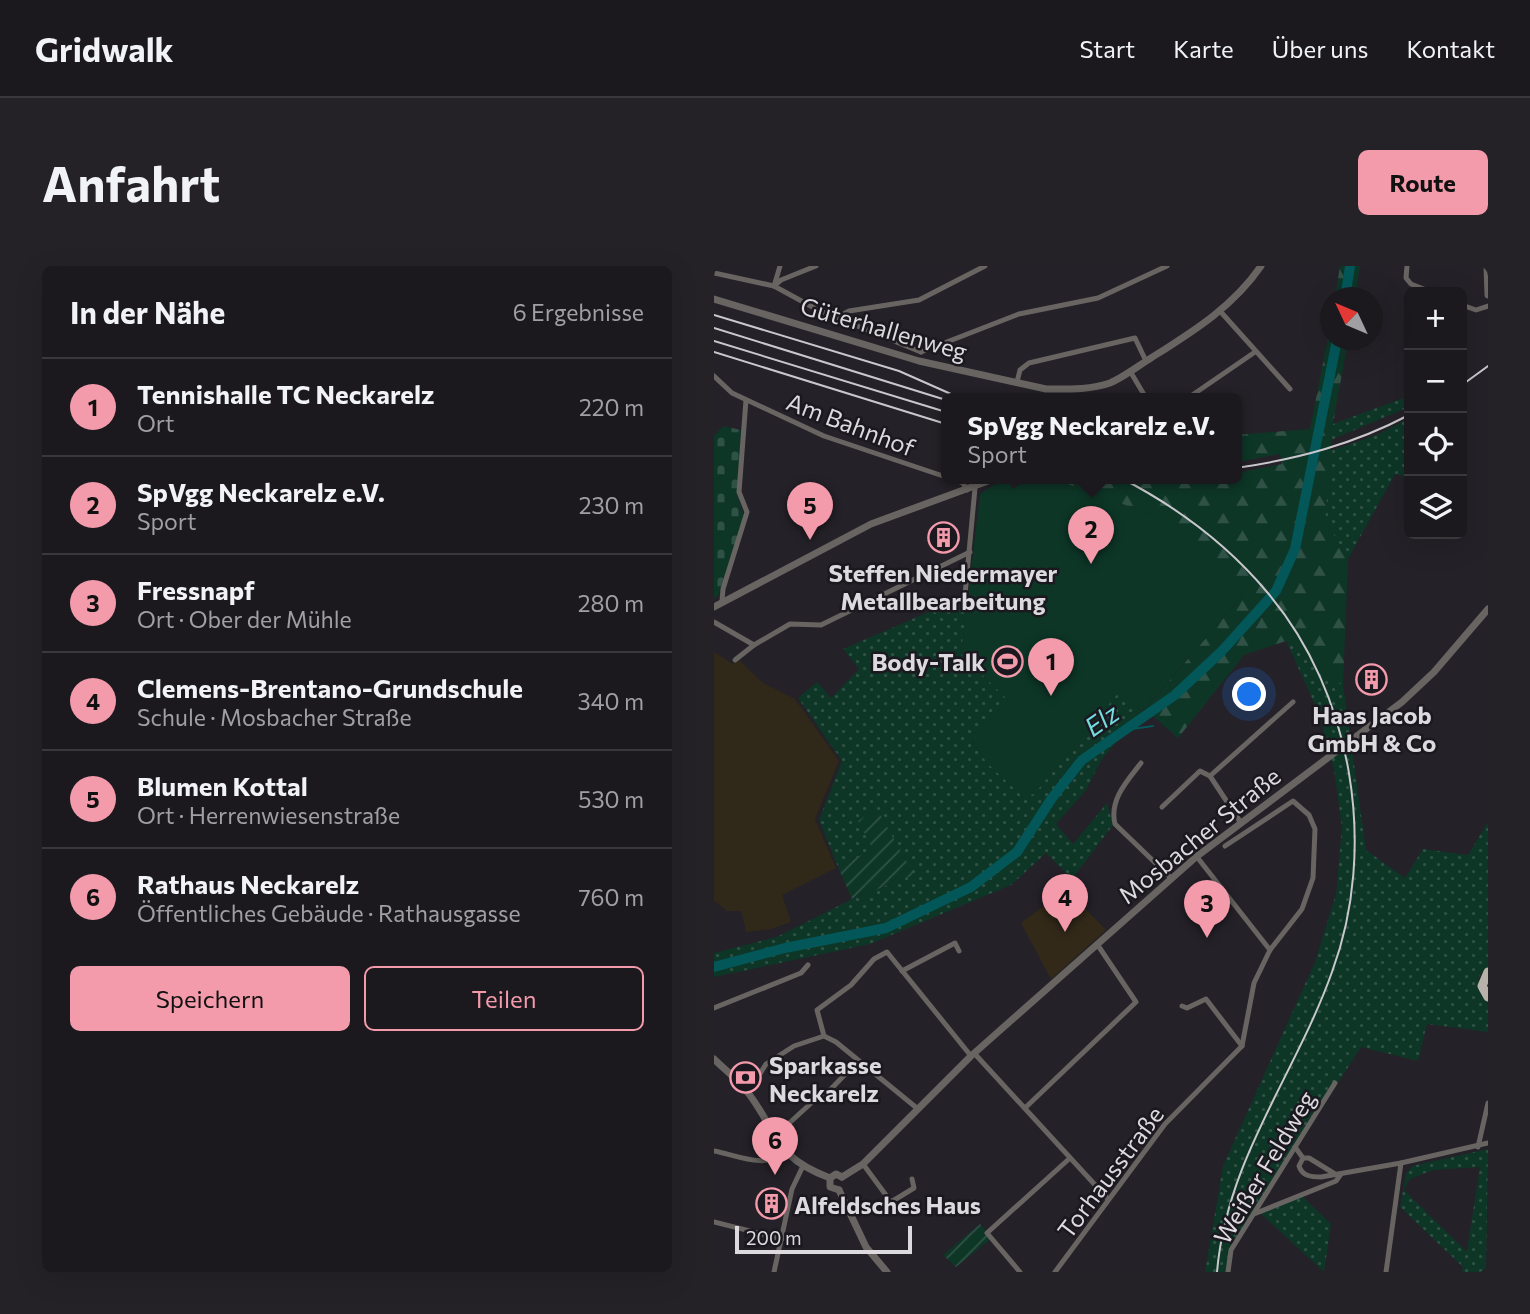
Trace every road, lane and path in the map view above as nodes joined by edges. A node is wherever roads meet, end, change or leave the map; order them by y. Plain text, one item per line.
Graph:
1 (780, 266) edge
2 (816, 266) edge
3 (985, 266) edge
4 (1167, 266) edge
5 (1261, 266) edge
6 (1407, 266) edge
7 (1487, 266) edge
8 (714, 273) edge
9 (774, 286) junction
10 (1418, 287) edge
11 (1488, 295) edge
12 (714, 299) edge
13 (1488, 306) edge
14 (1467, 307) edge
15 (1220, 311) junction
16 (838, 317) junction
17 (921, 352) junction
18 (1255, 352) junction
19 (919, 361) junction
20 (1146, 361) junction
21 (1130, 371) junction
22 (714, 376) edge
23 (1017, 382) junction
24 (1290, 389) dead end
25 (1045, 393) edge
26 (1143, 393) edge
27 (1195, 393) edge
28 (746, 401) junction
29 (941, 476) edge
30 (964, 484) edge
31 (982, 484) edge
32 (971, 489) junction
33 (970, 552) junction
34 (965, 595) dead end
35 (717, 604) edge
36 (1488, 609) edge
37 (714, 622) edge
38 (754, 645) junction
39 (735, 660) dead end
40 (1293, 702) dead end
41 (1141, 763) dead end
42 (1210, 776) junction
43 (1162, 807) dead end
44 (1241, 822) junction
45 (1225, 846) dead end
46 (1197, 857) junction
47 (1172, 879) junction
48 (1097, 944) junction
49 (1270, 950) junction
50 (959, 951) dead end
51 (808, 965) dead end
52 (902, 971) junction
53 (1488, 972) edge
54 (1488, 997) edge
55 (1182, 1006) dead end
56 (714, 1008) edge
57 (824, 1036) junction
58 (1242, 1046) junction
59 (972, 1054) junction
60 (714, 1059) edge
61 (858, 1061) junction
62 (1335, 1083) dead end
63 (748, 1093) junction
64 (1488, 1103) edge
65 (1025, 1108) junction
66 (918, 1110) junction
67 (774, 1137) junction
68 (1488, 1143) edge
69 (1295, 1147) junction
70 (1478, 1147) junction
71 (714, 1151) edge
72 (784, 1152) junction
73 (1070, 1158) junction
74 (1303, 1158) junction
75 (1401, 1163) junction
76 (863, 1164) junction
77 (803, 1166) junction
78 (1338, 1174) junction
79 (842, 1177) junction
80 (830, 1178) junction
81 (912, 1179) dead end
82 (839, 1190) junction
83 (1108, 1199) junction
84 (1251, 1215) junction
85 (714, 1222) edge
86 (782, 1239) junction
87 (774, 1272) edge
88 (887, 1272) edge
89 (1020, 1272) edge
90 (1055, 1272) edge
91 (1228, 1272) edge
92 (1386, 1272) edge

1 - 9 street
2 - 9 street
3 - 16 street
4 - 17 street
5 - 15 street, Güterhallenweg
6 - 10 street
7 - 11 street
8 - 9 street
9 - 16 street
12 - 19 street, Güterhallenweg
13 - 14 street
15 - 18 street
15 - 20 street, Güterhallenweg
16 - 17 street
17 - 19 street
18 - 24 street
18 - 27 street
19 - 23 street, Güterhallenweg
20 - 21 street, Güterhallenweg
20 - 23 street
21 - 25 street, Güterhallenweg
21 - 26 street
22 - 28 street, Am Bahnhof
23 - 25 street, Güterhallenweg
28 - 29 street, Am Bahnhof
28 - 35 street
30 - 32 street, Am Bahnhof
31 - 32 street
32 - 33 street
32 - 35 street
33 - 34 street
33 - 38 street
36 - 44 street, Mosbacher Straße
37 - 38 street
38 - 39 street
40 - 42 street
41 - 47 street
42 - 43 street
42 - 44 street
44 - 46 street, Mosbacher Straße
45 - 49 street
46 - 47 street, Mosbacher Straße
46 - 49 street
47 - 48 street, Mosbacher Straße
48 - 59 street, Mosbacher Straße
48 - 65 street
49 - 58 street
50 - 52 street
51 - 56 street
52 - 57 street
52 - 59 street
53 - 54 highway
55 - 58 street
57 - 61 street
57 - 63 street
58 - 83 street, Torhausstraße
59 - 65 street
59 - 66 street, Mosbacher Straße
60 - 63 street
61 - 66 street
61 - 67 street
62 - 69 street, Weißer Feldweg
63 - 67 street
64 - 70 street
65 - 73 street
66 - 76 street, Mosbacher Straße
67 - 72 street
68 - 70 street
69 - 74 street
69 - 84 street, Weißer Feldweg
70 - 75 street
71 - 72 street
72 - 77 street
73 - 83 street
73 - 89 street
74 - 78 street
74 - 78 street
75 - 78 street
75 - 92 street
76 - 79 street, Mosbacher Straße
76 - 81 street
77 - 80 street
77 - 86 street
78 - 84 street
79 - 80 street
79 - 82 street
80 - 82 street
82 - 88 street
83 - 90 street, Torhausstraße
84 - 91 street, Weißer Feldweg
85 - 86 street
86 - 87 street

